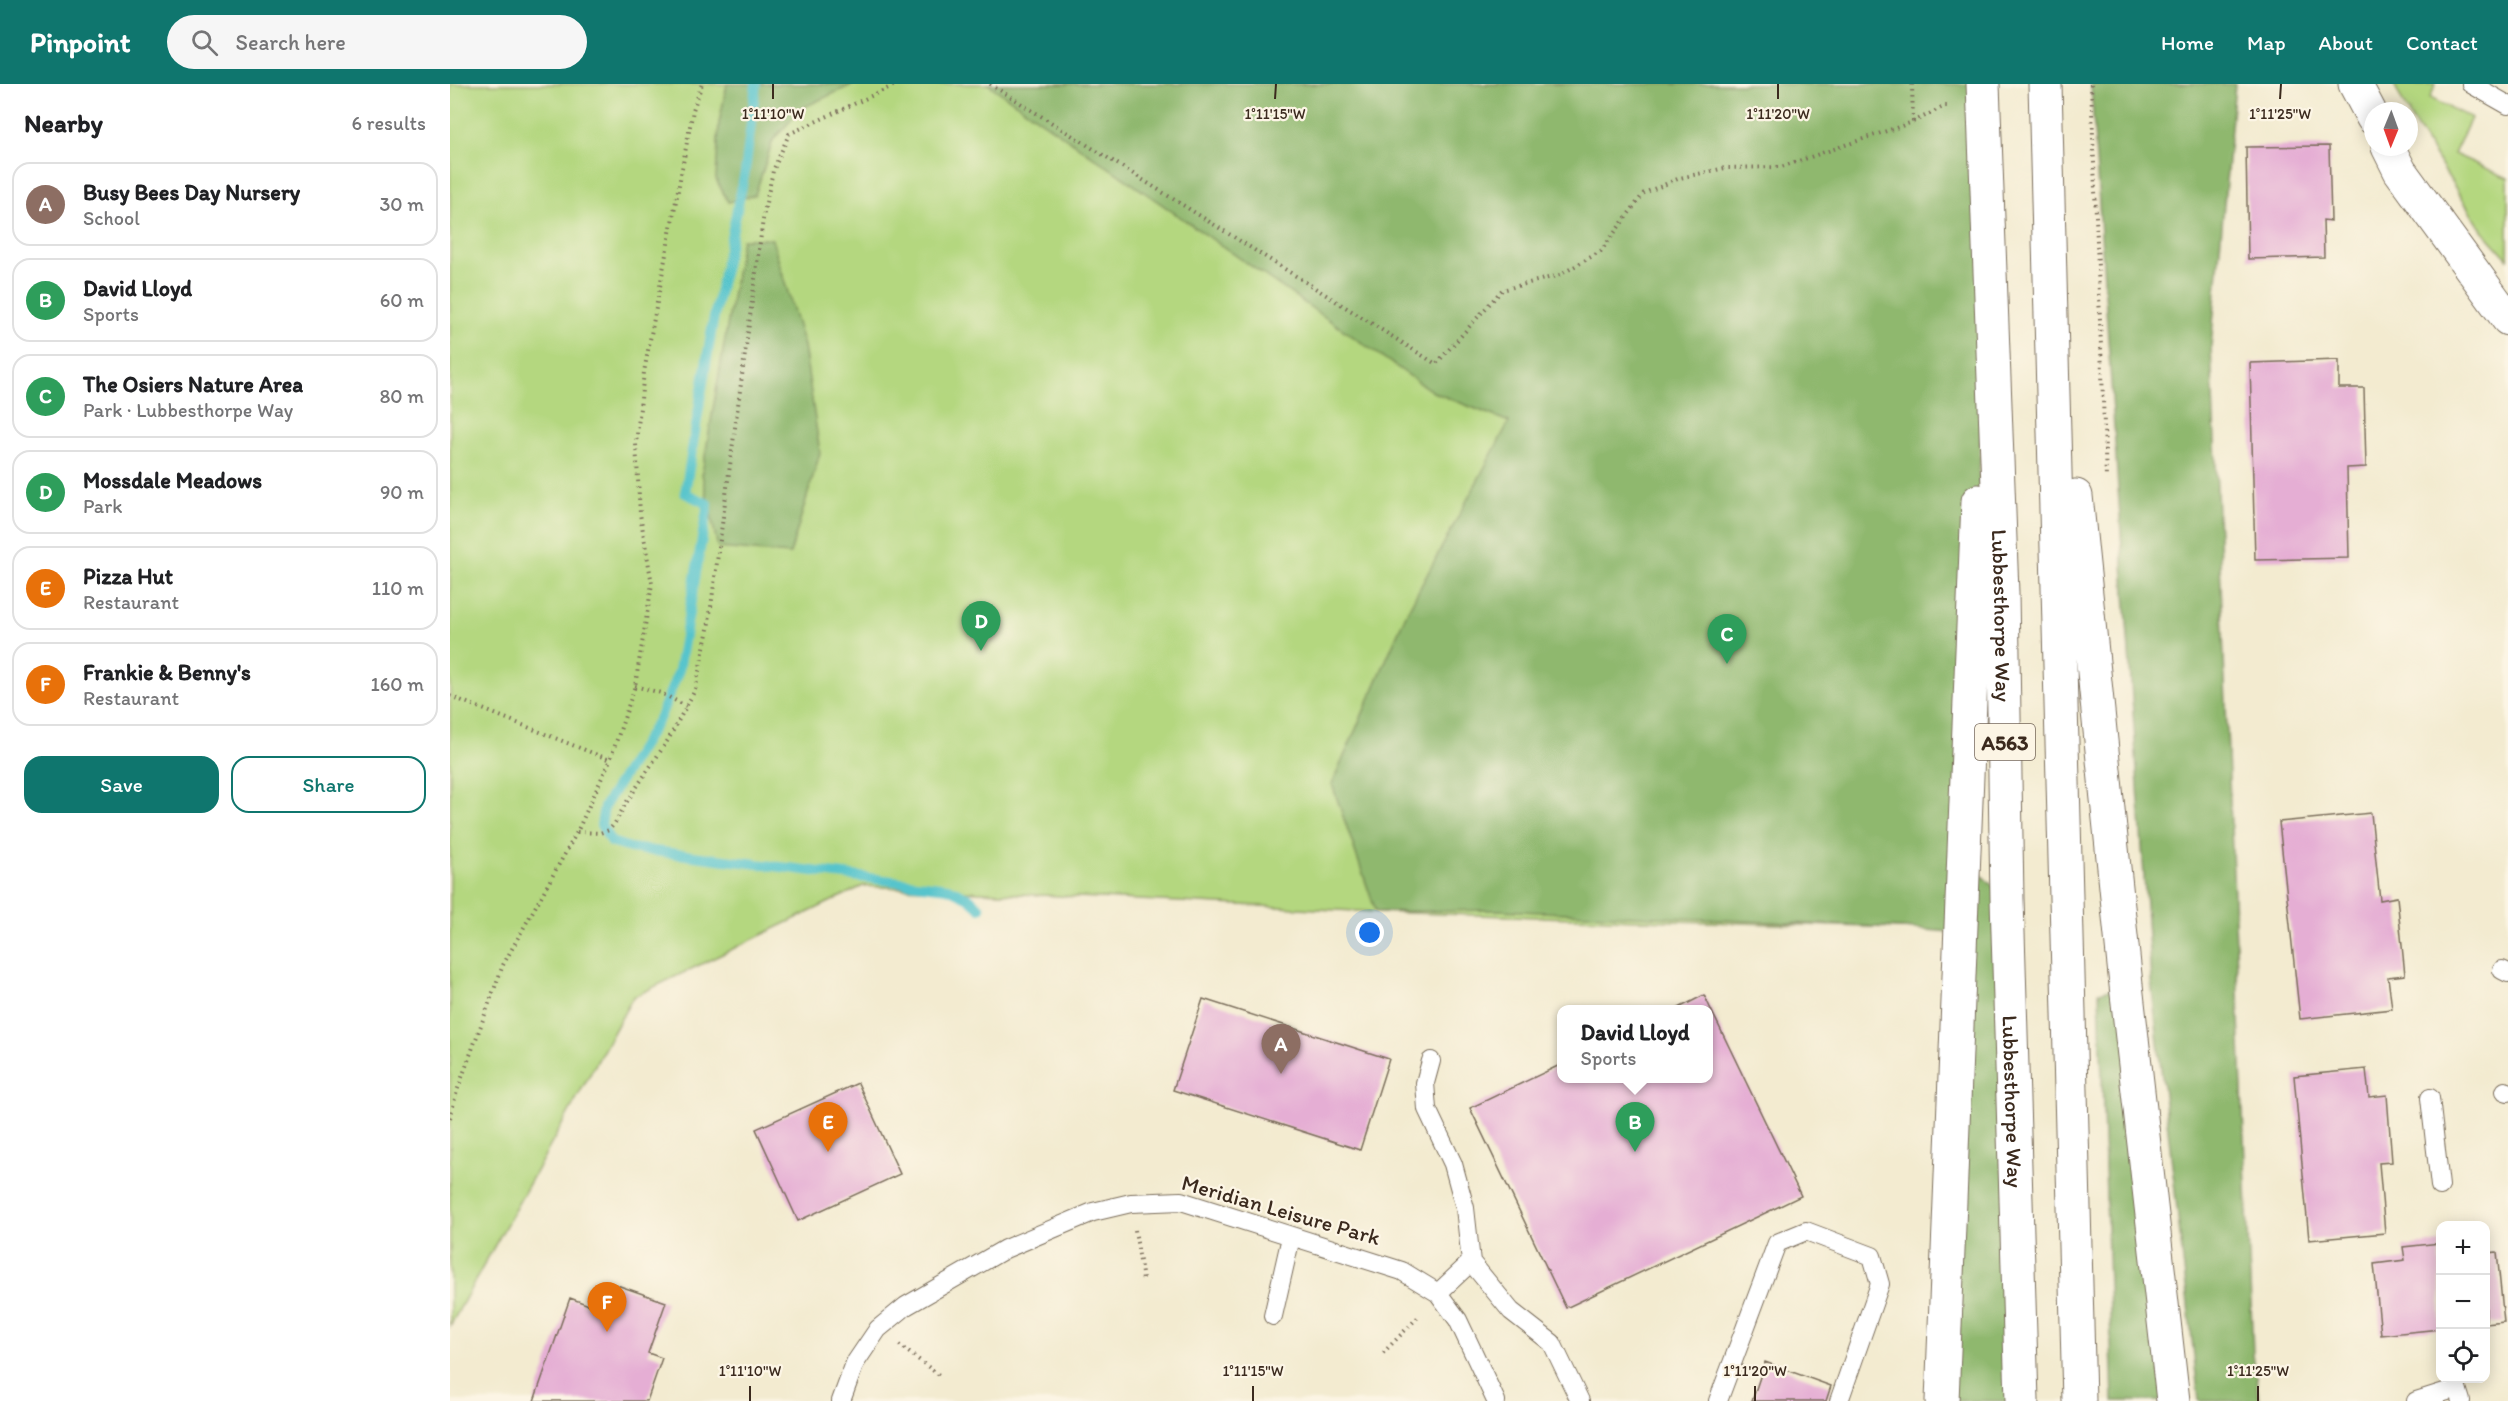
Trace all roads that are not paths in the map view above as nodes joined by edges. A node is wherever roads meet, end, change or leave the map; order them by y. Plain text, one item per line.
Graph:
1 (2045, 84) edge
2 (2355, 84) edge
3 (2471, 84) edge
4 (1983, 93) edge
5 (2365, 102) edge
6 (2508, 105) edge
7 (2392, 156) edge
8 (2047, 223) junction
9 (1988, 240) junction
10 (2508, 319) edge
11 (1431, 1061) dead end
12 (2430, 1098) dead end
13 (2440, 1186) dead end
14 (1291, 1237) junction
15 (1472, 1262) junction
16 (1438, 1293) junction
17 (1273, 1316) dead end
18 (841, 1401) edge
19 (1496, 1401) edge
20 (1580, 1401) edge
21 (1718, 1401) edge
22 (1839, 1401) edge
23 (1941, 1401) edge
24 (2022, 1401) edge
25 (2079, 1401) edge
26 (2173, 1401) edge
27 (2416, 1401) edge
28 (2461, 1401) edge

1 - 8 main road, A563
2 - 5 main road
3 - 6 lane
4 - 9 main road, Lubbesthorpe Way / A563
7 - 10 main road
8 - 25 main road, A563
8 - 26 main road
9 - 23 main road
9 - 24 main road, Lubbesthorpe Way / A563
11 - 15 lane
12 - 13 lane
14 - 16 lane, Meridian Leisure Park
14 - 17 lane
14 - 18 lane, Meridian Leisure Park
15 - 16 lane
15 - 20 lane
16 - 19 lane, Meridian Leisure Park
21 - 22 lane
27 - 28 lane

